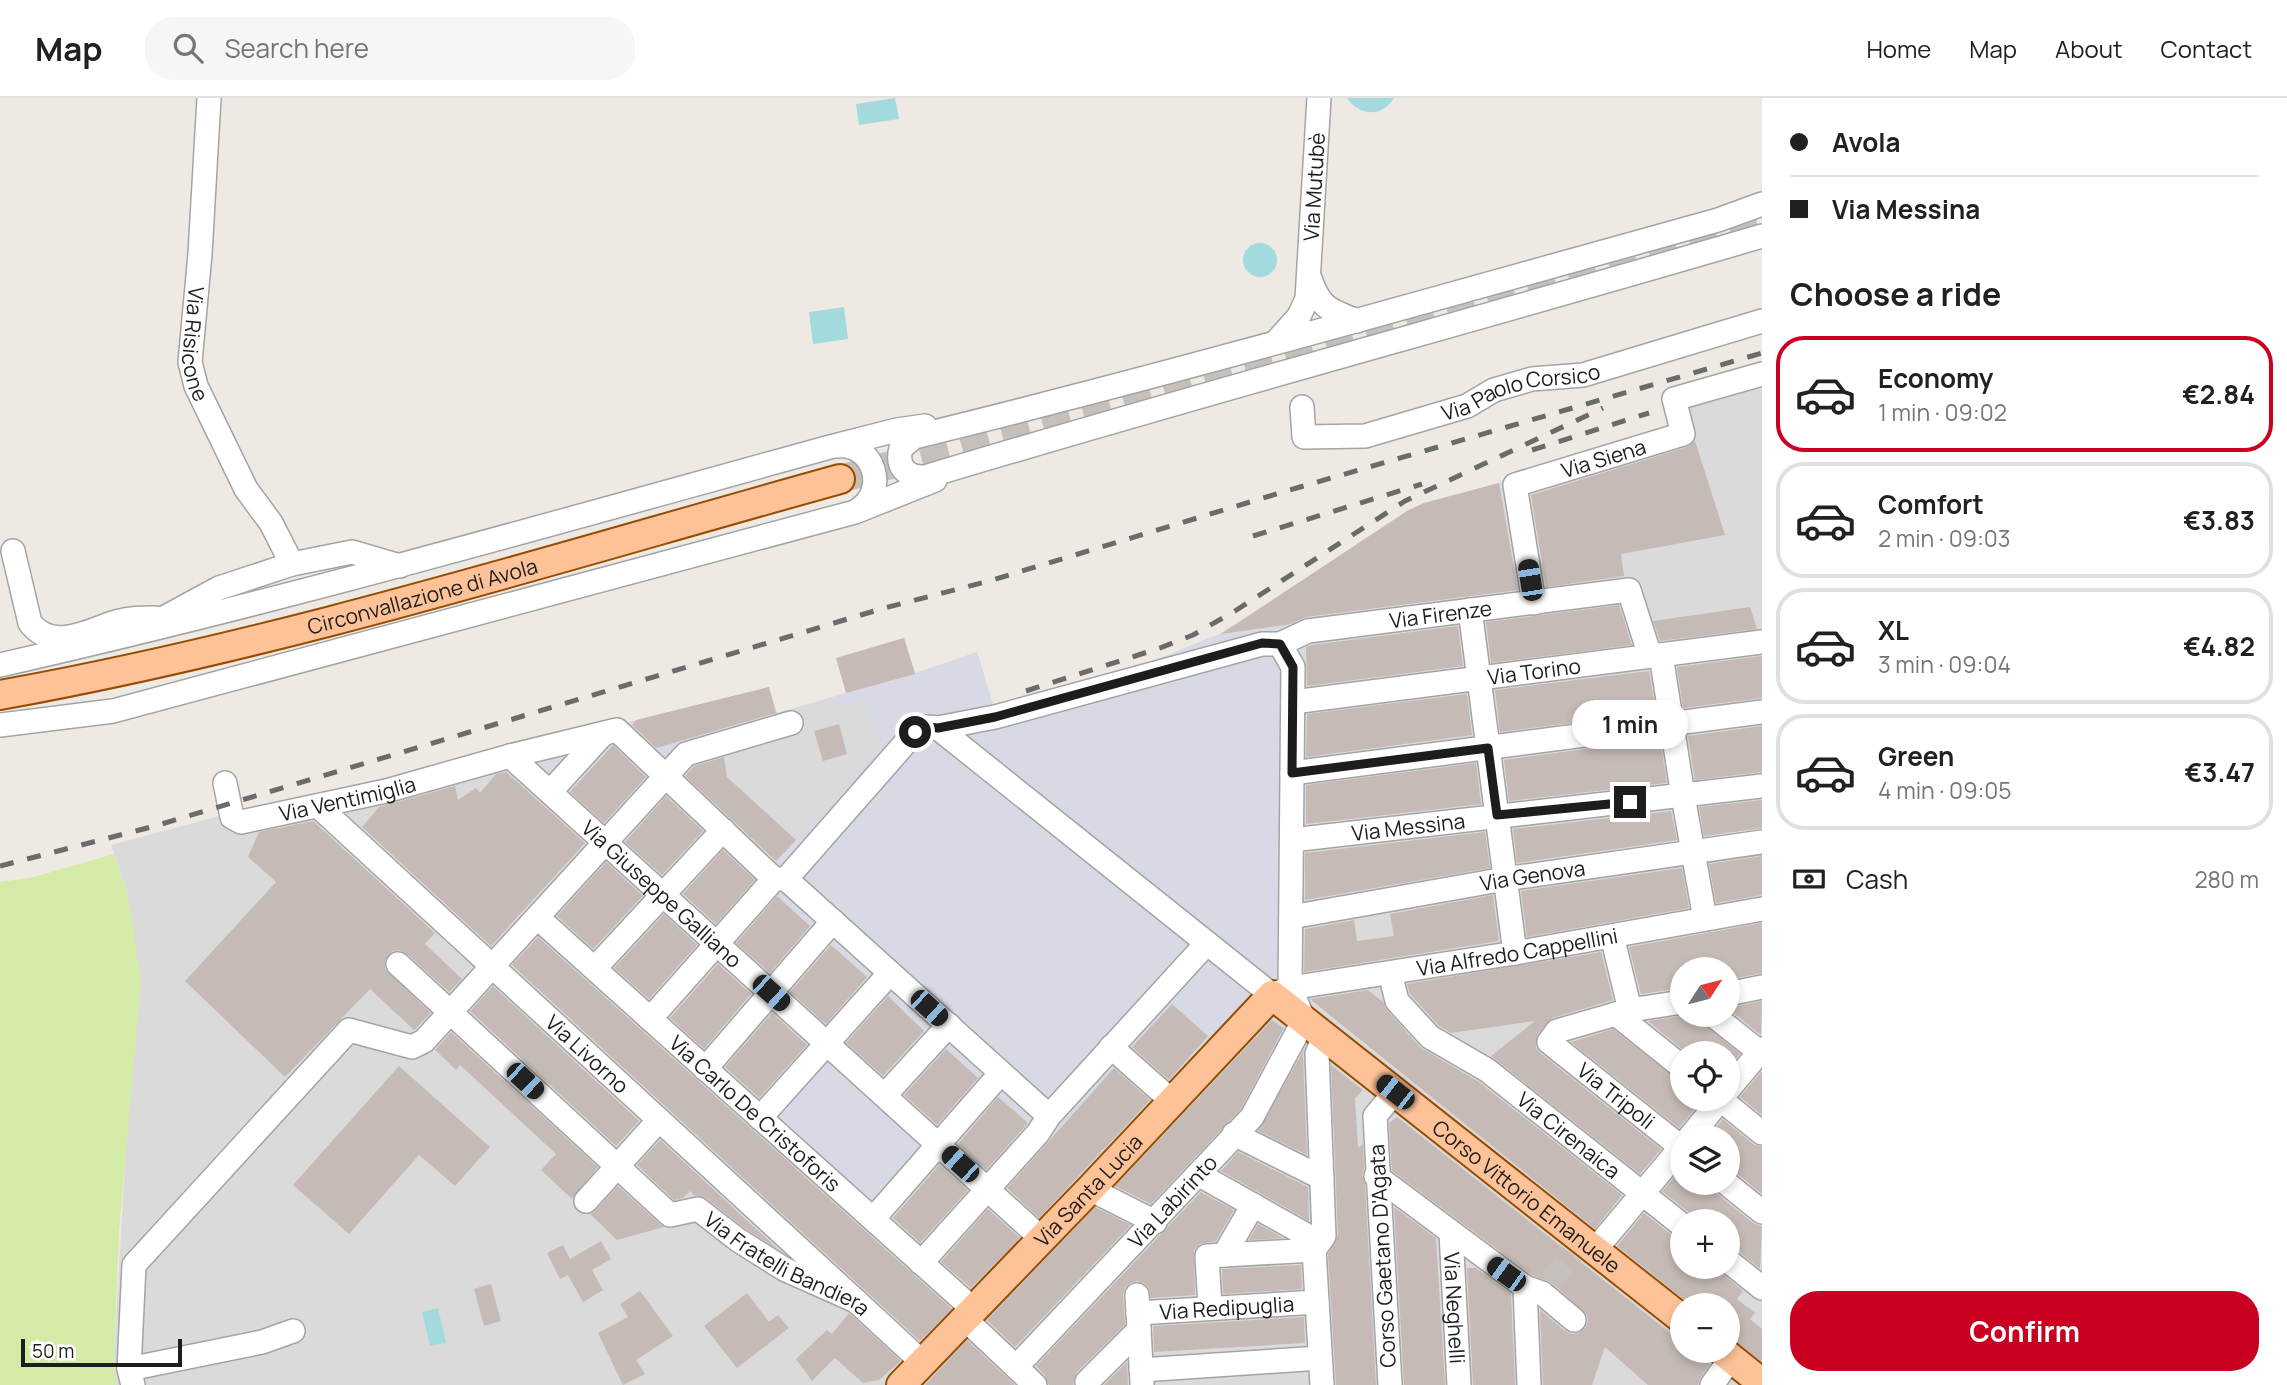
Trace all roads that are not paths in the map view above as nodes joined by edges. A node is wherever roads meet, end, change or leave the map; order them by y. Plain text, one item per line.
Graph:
1 (209, 98) edge
2 (1319, 98) edge
3 (1762, 204) edge
4 (1762, 236) edge
5 (1309, 276) junction
6 (1357, 321) junction
7 (1762, 321) edge
8 (1276, 342) junction
9 (1762, 373) edge
10 (1302, 407) dead end
11 (998, 417) junction
12 (830, 447) junction
13 (1007, 452) junction
14 (840, 479) tunnel mouth
15 (855, 512) junction
16 (13, 551) dead end
17 (292, 564) junction
18 (400, 566) junction
19 (1534, 603) junction
20 (1470, 610) junction
21 (165, 617) junction
22 (135, 634) junction
23 (1762, 642) edge
24 (1280, 644) junction
25 (1656, 656) junction
26 (0, 665) edge
27 (1479, 679) junction
28 (0, 695) edge
29 (1299, 702) junction
30 (1762, 712) edge
31 (791, 723) dead end
32 (1671, 724) junction
33 (0, 725) edge
34 (938, 728) junction
35 (603, 734) junction
36 (1488, 748) junction
37 (504, 757) junction
38 (1299, 772) junction
39 (663, 782) junction
40 (225, 783) dead end
41 (1762, 786) edge
42 (1683, 796) junction
43 (556, 797) junction
44 (318, 806) junction
45 (1497, 815) junction
46 (719, 834) junction
47 (1298, 839) junction
48 (1762, 842) edge
49 (607, 843) junction
50 (1693, 853) junction
51 (1505, 879) junction
52 (776, 882) junction
53 (664, 895) junction
54 (1762, 909) edge
55 (1297, 916) junction
56 (538, 918) junction
57 (1705, 919) junction
58 (827, 928) junction
59 (1612, 936) junction
60 (1208, 943) junction
61 (717, 944) junction
62 (1515, 953) junction
63 (398, 964) dead end
64 (493, 967) junction
65 (594, 968) junction
66 (1390, 973) junction
67 (884, 980) junction
68 (1762, 987) edge
69 (1281, 991) junction
70 (1740, 991) edge
71 (771, 993) junction
72 (1670, 1004) edge
73 (1623, 1012) junction
74 (451, 1013) junction
75 (650, 1019) junction
76 (1729, 1027) edge
77 (1314, 1028) junction
78 (942, 1033) junction
79 (827, 1044) junction
80 (1761, 1052) edge
81 (1117, 1053) junction
82 (1670, 1056) edge
83 (705, 1069) junction
84 (1740, 1076) edge
85 (995, 1080) junction
86 (1395, 1092) junction
87 (884, 1096) junction
88 (1172, 1101) junction
89 (1711, 1111) edge
90 (1735, 1111) edge
91 (760, 1118) junction
92 (659, 1120) junction
93 (1043, 1124) junction
94 (1700, 1125) edge
95 (1762, 1133) edge
96 (1234, 1134) junction
97 (1670, 1138) edge
98 (939, 1144) junction
99 (1670, 1160) edge
100 (617, 1167) junction
101 (1198, 1174) junction
102 (1376, 1176) junction
103 (1322, 1178) junction
104 (988, 1189) junction
105 (1090, 1189) junction
106 (1642, 1194) junction
107 (1740, 1194) edge
108 (586, 1200) dead end
109 (1253, 1205) junction
110 (1762, 1212) edge
111 (1670, 1216) edge
112 (873, 1219) junction
113 (1154, 1222) junction
114 (1451, 1233) junction
115 (1042, 1239) junction
116 (1584, 1248) junction
117 (1314, 1250) junction
118 (1224, 1255) junction
119 (921, 1263) junction
120 (1740, 1270) edge
121 (1762, 1287) edge
122 (1539, 1288) junction
123 (856, 1301) junction
124 (1317, 1301) junction
125 (1210, 1308) junction
126 (1670, 1310) edge
127 (1138, 1313) junction
128 (969, 1315) junction
129 (1574, 1320) dead end
130 (293, 1331) dead end
131 (1320, 1358) junction
132 (922, 1362) junction
133 (1723, 1363) edge
134 (1737, 1363) edge
135 (1016, 1367) junction
136 (131, 1377) edge
137 (1142, 1377) edge
138 (1087, 1382) dead end
139 (1762, 1383) edge
140 (901, 1385) edge
141 (1035, 1385) edge
142 (1322, 1385) edge
143 (1390, 1385) edge
144 (1459, 1385) edge
145 (1529, 1385) edge
146 (1712, 1385) edge

1 - 17 street, Via Risicone
2 - 5 street, Via Mutubè
3 - 6 street
4 - 13 street
5 - 6 street
5 - 8 street, Via Mutubè
6 - 8 street
7 - 10 street, Via Paolo Corsico
8 - 11 street
9 - 19 street, Via Siena
11 - 12 street
11 - 13 street
12 - 15 street
12 - 18 street
13 - 15 street
14 - 28 main road, Circonvallazione di Avola
15 - 33 street
16 - 21 street
17 - 18 street
17 - 21 street
18 - 22 street
19 - 20 street, Via Firenze
19 - 25 street, Via Firenze
20 - 24 street, Via Firenze
20 - 27 street
21 - 22 street
22 - 26 street
23 - 25 street, Via Torino
24 - 29 street
24 - 34 street, Via Firenze
25 - 27 street, Via Torino
25 - 32 street, Via Firenze
27 - 29 street, Via Torino
27 - 36 street
29 - 38 street
30 - 32 street
31 - 39 street
32 - 36 street
32 - 42 street, Via Firenze
34 - 52 street, Via Firenze
34 - 60 street
35 - 37 street, Via Ventimiglia
35 - 39 street
35 - 43 street
36 - 38 street
36 - 45 street
37 - 43 street, Via Giuseppe Galliano
37 - 44 street, Via Ventimiglia
38 - 47 street
39 - 46 street
39 - 49 street
40 - 44 street, Via Ventimiglia
41 - 42 street, Via Messina
42 - 45 street, Via Messina
42 - 50 street, Via Firenze
43 - 49 street, Via Giuseppe Galliano
44 - 64 street, Via Livorno
45 - 47 street, Via Messina
45 - 51 street
46 - 52 street
46 - 53 street
47 - 55 street
48 - 50 street, Via Genova
49 - 53 street, Via Giuseppe Galliano
49 - 56 street
50 - 51 street, Via Genova
50 - 57 street, Via Firenze
51 - 55 street, Via Genova
51 - 62 street
52 - 58 street
52 - 61 street, Via Firenze
53 - 61 street, Via Giuseppe Galliano
53 - 65 street
54 - 57 street, Via Alfredo Cappellini
55 - 69 street
56 - 64 street
56 - 65 street, Via Carlo De Cristoforis
57 - 59 street, Via Alfredo Cappellini
58 - 67 street
58 - 71 street
59 - 62 street, Via Alfredo Cappellini
59 - 73 street
60 - 69 street
60 - 81 street
61 - 71 street, Via Giuseppe Galliano
61 - 75 street, Via Firenze
62 - 66 street, Via Alfredo Cappellini
63 - 74 street, Via Fratelli Bandiera
64 - 74 street
64 - 92 street, Via Livorno
65 - 75 street, Via Carlo De Cristoforis
66 - 69 street, Via Alfredo Cappellini
66 - 106 street, Via Cirenaica
67 - 78 street
67 - 79 street
68 - 70 street
69 - 77 main road, Corso Vittorio Emanuele
69 - 88 main road, Via Santa Lucia
71 - 79 street, Via Giuseppe Galliano
71 - 83 street
72 - 73 street
73 - 82 street
73 - 97 street, Via Tripoli
74 - 100 street, Via Fratelli Bandiera
74 - 136 street
75 - 83 street, Via Carlo De Cristoforis
76 - 80 street
77 - 86 main road, Corso Vittorio Emanuele
77 - 96 street, Via Labirinto
77 - 103 street
78 - 85 street
78 - 87 street
79 - 87 street, Via Giuseppe Galliano
79 - 91 street
80 - 84 street
81 - 88 street
81 - 93 street
83 - 91 street, Via Carlo De Cristoforis
85 - 93 street
85 - 98 street
86 - 102 street, Corso Gaetano D'Agata
86 - 116 main road, Corso Vittorio Emanuele
87 - 98 street, Via Giuseppe Galliano
88 - 105 main road, Via Santa Lucia
89 - 94 street
90 - 95 street
91 - 112 street, Via Carlo De Cristoforis
92 - 100 street
92 - 123 street, Via Livorno
93 - 104 street
96 - 101 street, Via Labirinto
96 - 103 street
98 - 104 street, Via Giuseppe Galliano
98 - 112 street
99 - 106 street
100 - 108 street
100 - 123 street, Via Fratelli Bandiera
101 - 109 street
101 - 113 street, Via Labirinto
102 - 114 street
102 - 143 street, Corso Gaetano D'Agata
103 - 117 street
104 - 115 street, Via Giuseppe Galliano
104 - 119 street
105 - 113 street
105 - 115 main road, Via Santa Lucia
106 - 111 street, Via Cirenaica
106 - 116 street
107 - 110 street
109 - 117 street
109 - 118 street
112 - 119 street, Via Carlo De Cristoforis
113 - 135 street, Via Labirinto
114 - 122 street
114 - 144 street, Via Neghelli
115 - 128 main road, Via Santa Lucia
116 - 126 main road, Corso Vittorio Emanuele
117 - 118 street
117 - 124 street
118 - 125 street
119 - 128 street, Via Carlo De Cristoforis
120 - 121 street
122 - 129 street
122 - 145 street
123 - 132 street, Via Fratelli Bandiera
124 - 125 street, Via Redipuglia
124 - 131 street
125 - 127 street, Via Redipuglia
127 - 137 street
127 - 138 street
128 - 132 main road, Via Santa Lucia
128 - 135 street, Via Carlo De Cristoforis
130 - 136 street
131 - 137 street
131 - 142 street
132 - 140 main road, Via Santa Lucia
133 - 146 street
134 - 139 main road
135 - 141 street, Via Carlo De Cristoforis

